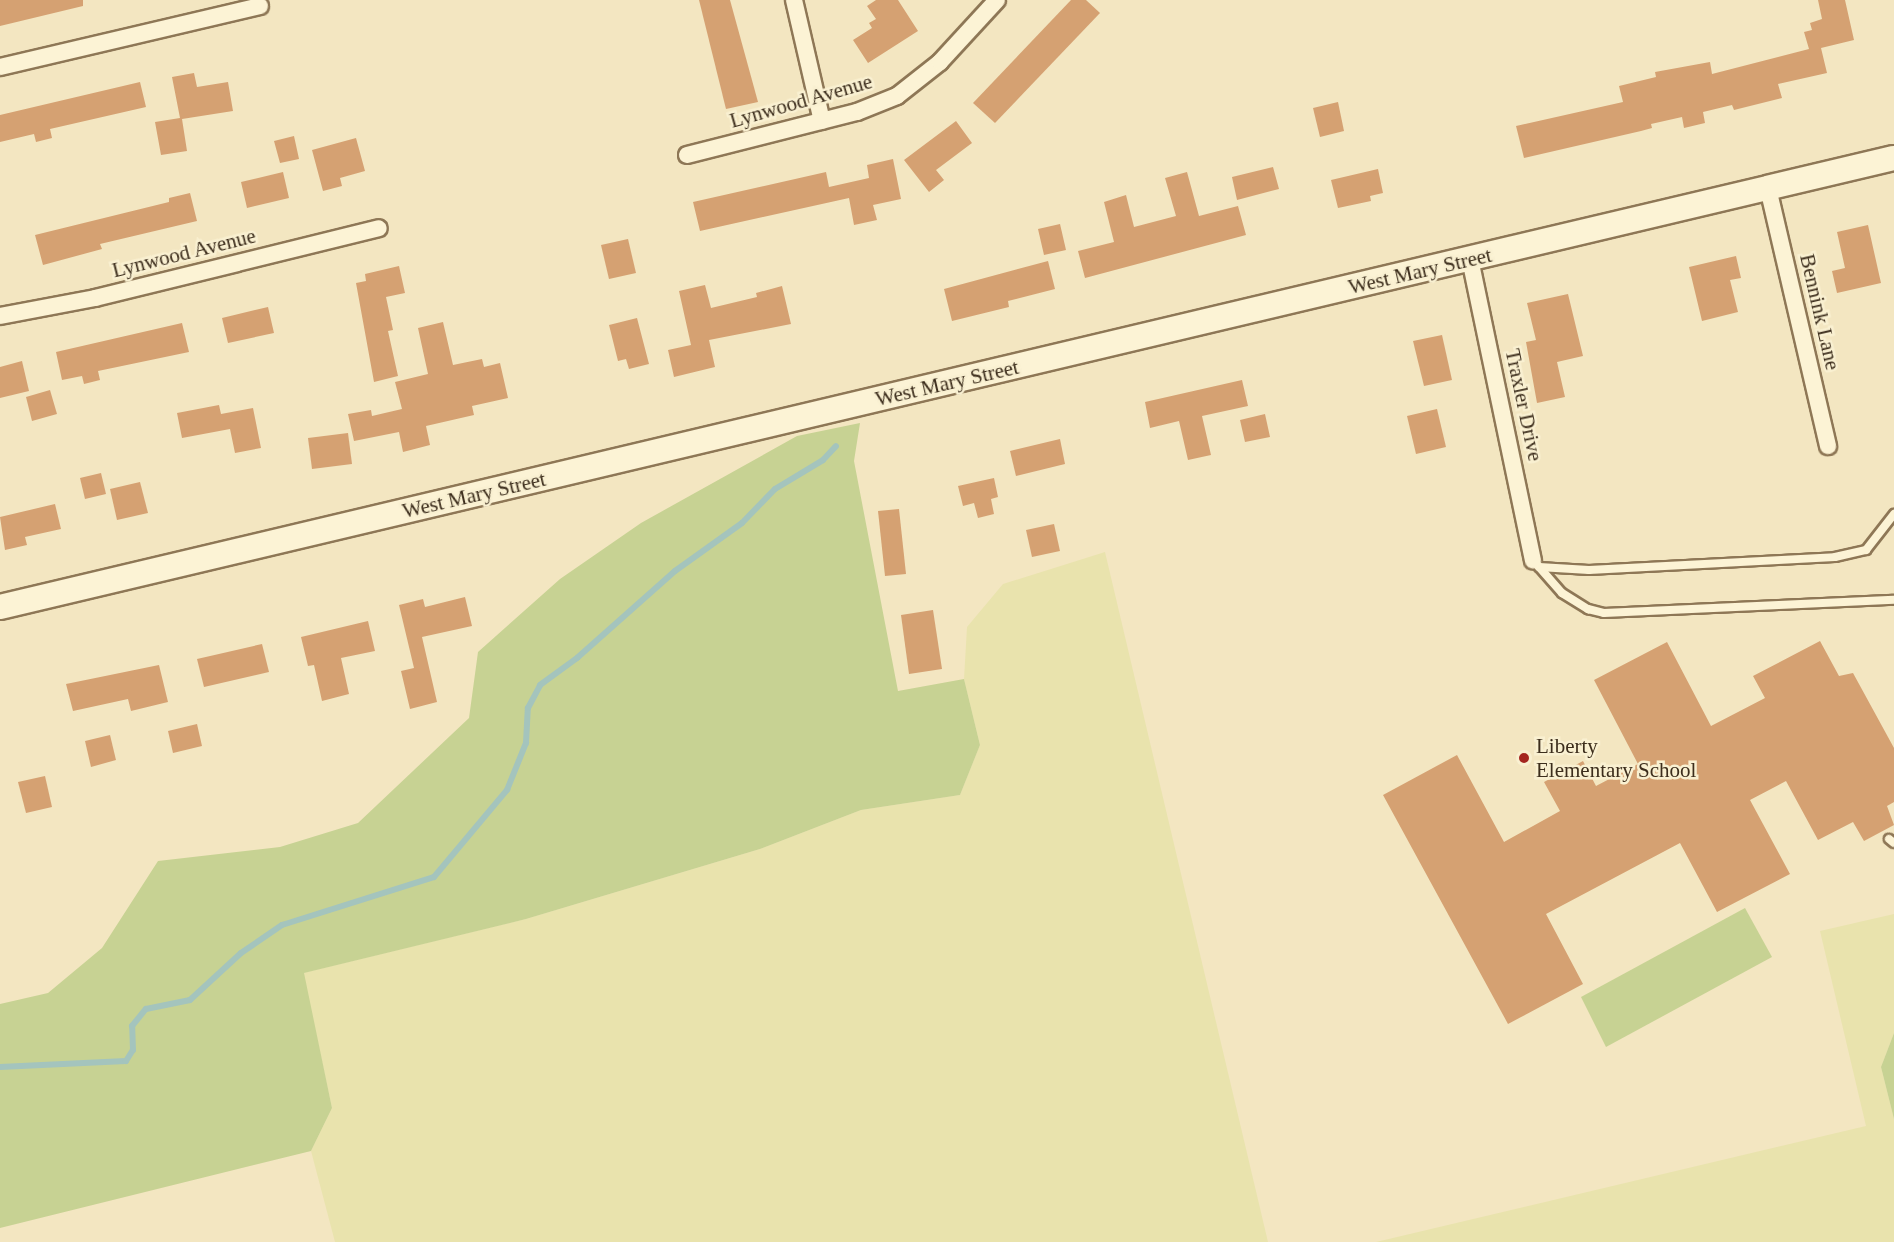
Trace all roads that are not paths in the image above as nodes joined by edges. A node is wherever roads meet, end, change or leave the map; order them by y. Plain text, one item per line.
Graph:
1 (794, 0) edge
2 (997, 0) edge
3 (260, 6) dead end
4 (0, 67) edge
5 (822, 121) junction
6 (687, 155) dead end
7 (1894, 158) edge
8 (1768, 188) junction
9 (379, 228) dead end
10 (1470, 259) junction
11 (0, 316) edge
12 (1828, 446) dead end
13 (1894, 514) edge
14 (1536, 563) junction
15 (1894, 600) edge
16 (0, 607) edge

1 - 5 street
2 - 5 street, Lynwood Avenue
3 - 4 street
5 - 6 street, Lynwood Avenue
7 - 8 main road, West Mary Street
8 - 10 main road, West Mary Street
8 - 12 street, Bennink Lane
9 - 11 street, Lynwood Avenue
10 - 14 street, Traxler Drive
10 - 16 main road, West Mary Street
13 - 14 lane
14 - 15 lane

